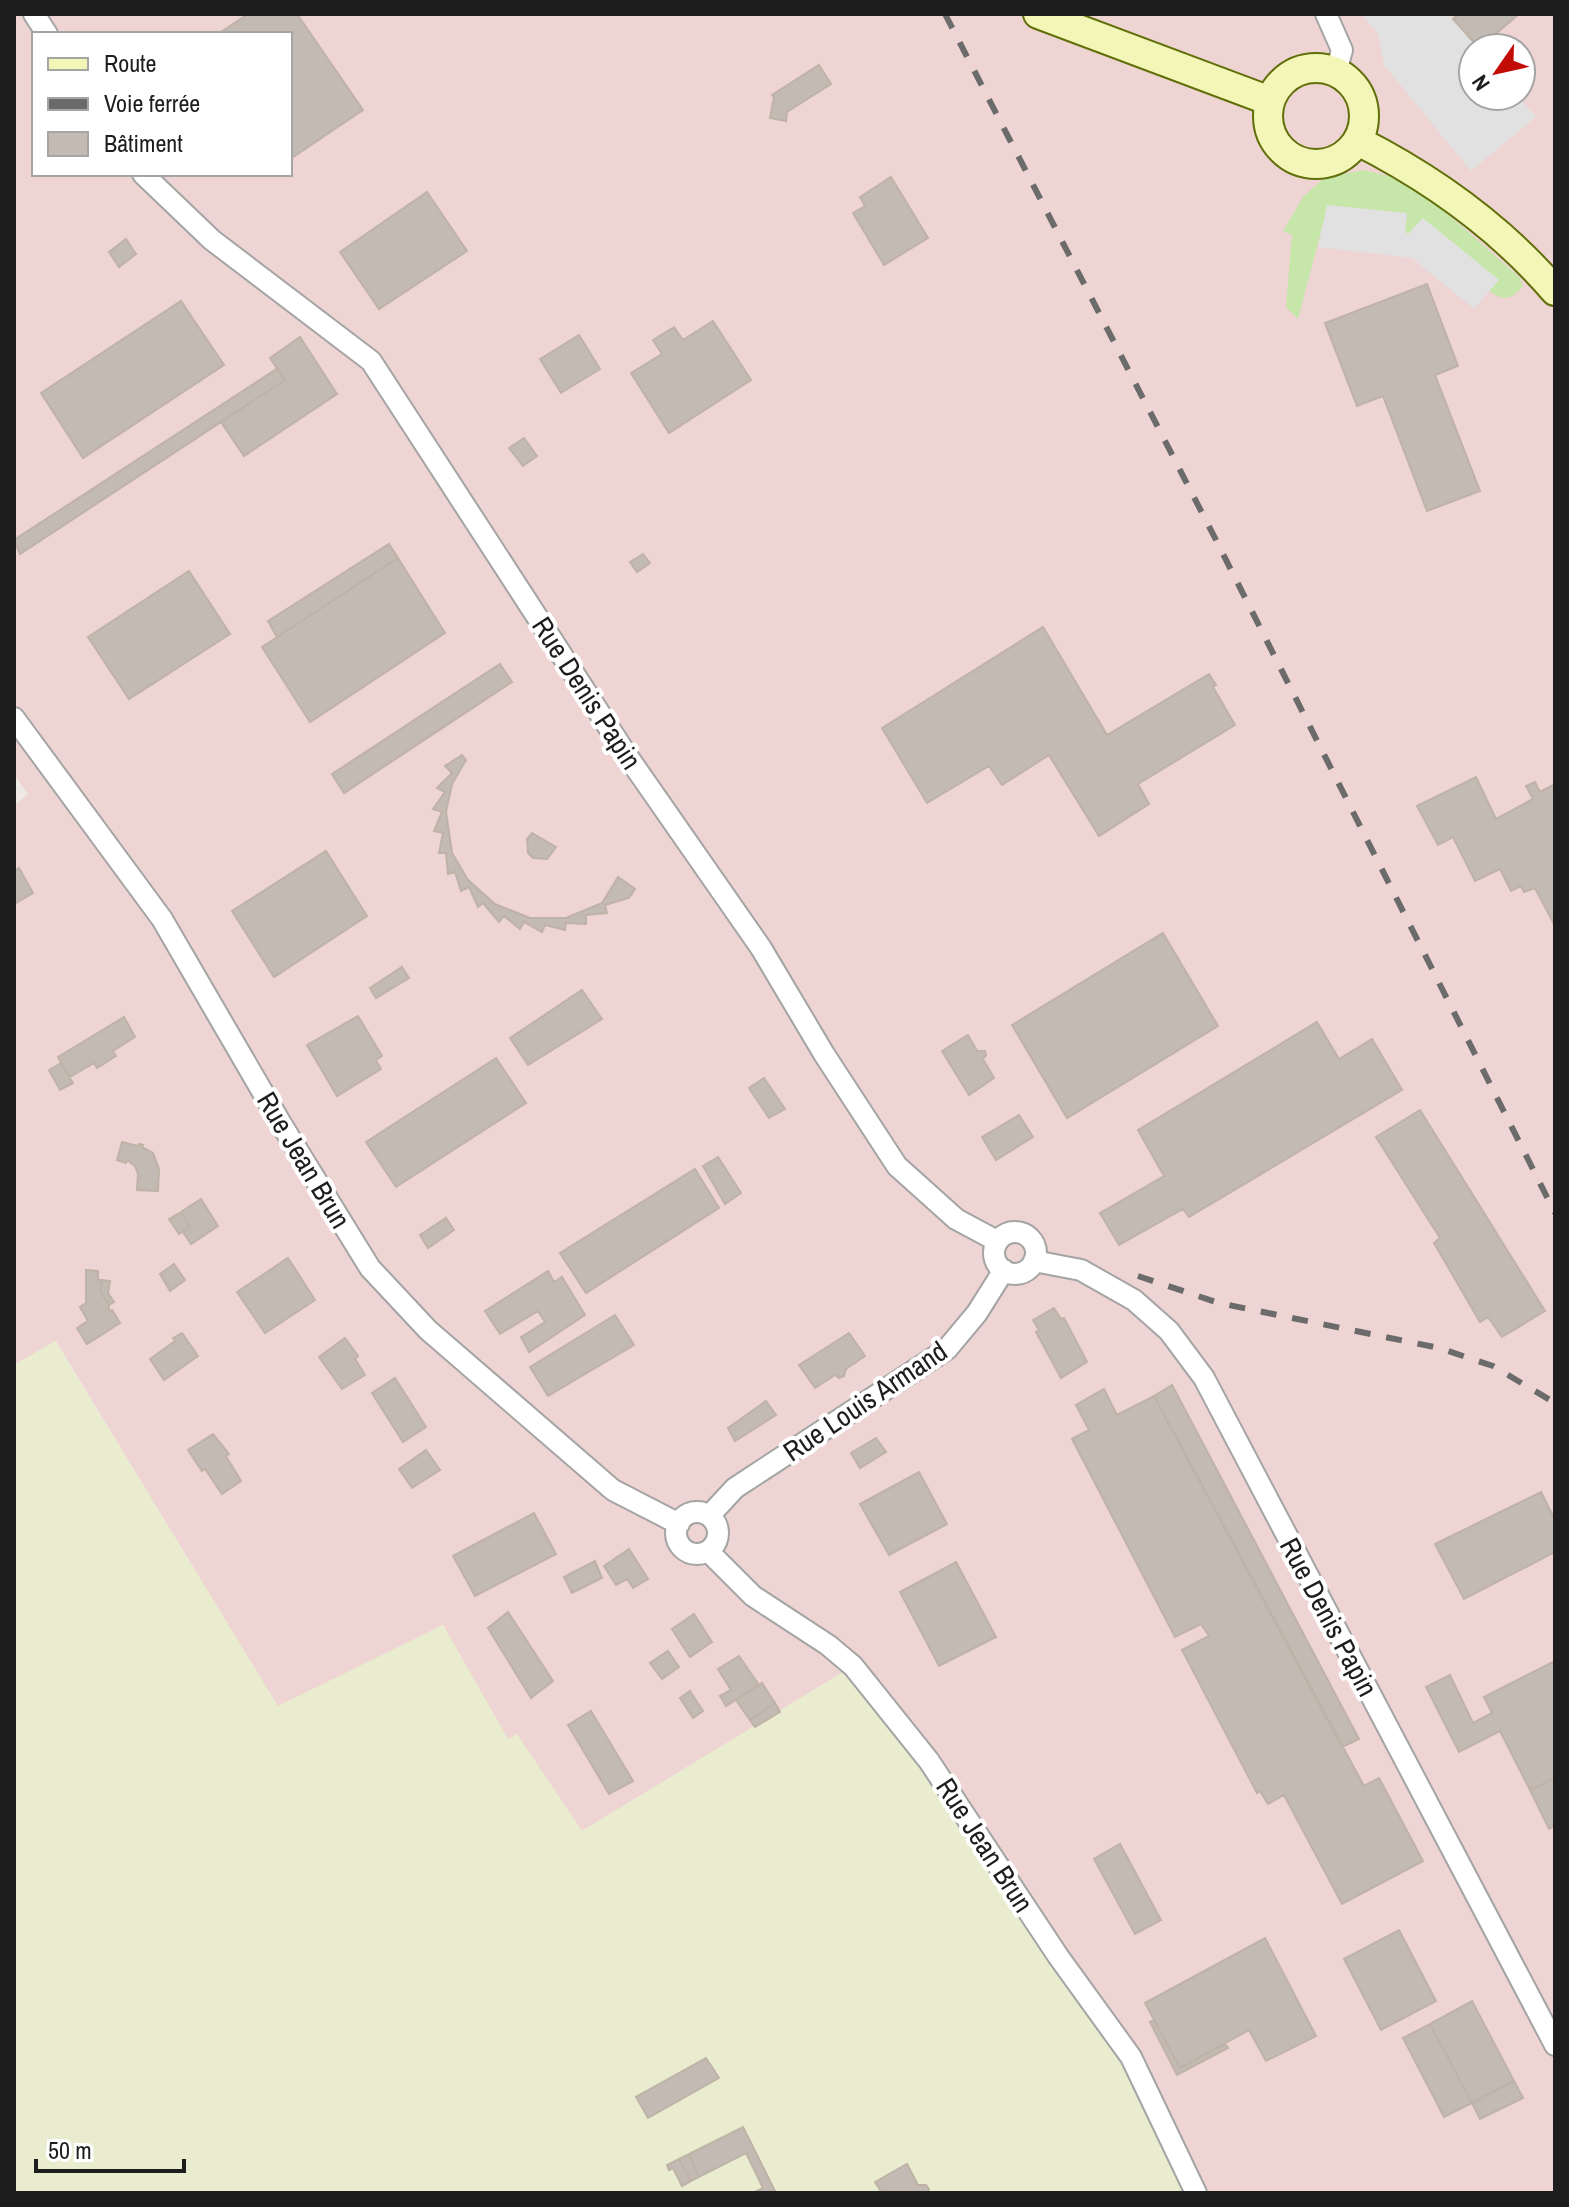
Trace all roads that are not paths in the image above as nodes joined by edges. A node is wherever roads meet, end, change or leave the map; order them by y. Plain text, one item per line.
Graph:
1 (34, 14) edge
2 (1038, 14) edge
3 (1326, 14) edge
4 (46, 32) edge
5 (1336, 72) junction
6 (1270, 101) junction
7 (1358, 141) junction
8 (145, 176) edge
9 (1555, 291) edge
10 (14, 718) edge
11 (997, 1241) junction
12 (1034, 1261) junction
13 (1004, 1270) junction
14 (709, 1516) junction
15 (679, 1524) junction
16 (708, 1551) junction
17 (1555, 2045) edge
18 (1196, 2193) edge

1 - 4 street
2 - 6 main road
3 - 5 street
5 - 6 main road
5 - 7 main road
6 - 7 main road
7 - 9 main road
8 - 11 street, Rue Denis Papin
10 - 15 street, Rue Jean Brun
11 - 12 street
11 - 13 street
12 - 13 street
12 - 17 street, Rue Denis Papin
13 - 14 street, Rue Louis Armand
14 - 15 street
14 - 16 street
15 - 16 street
16 - 18 street, Rue Jean Brun

